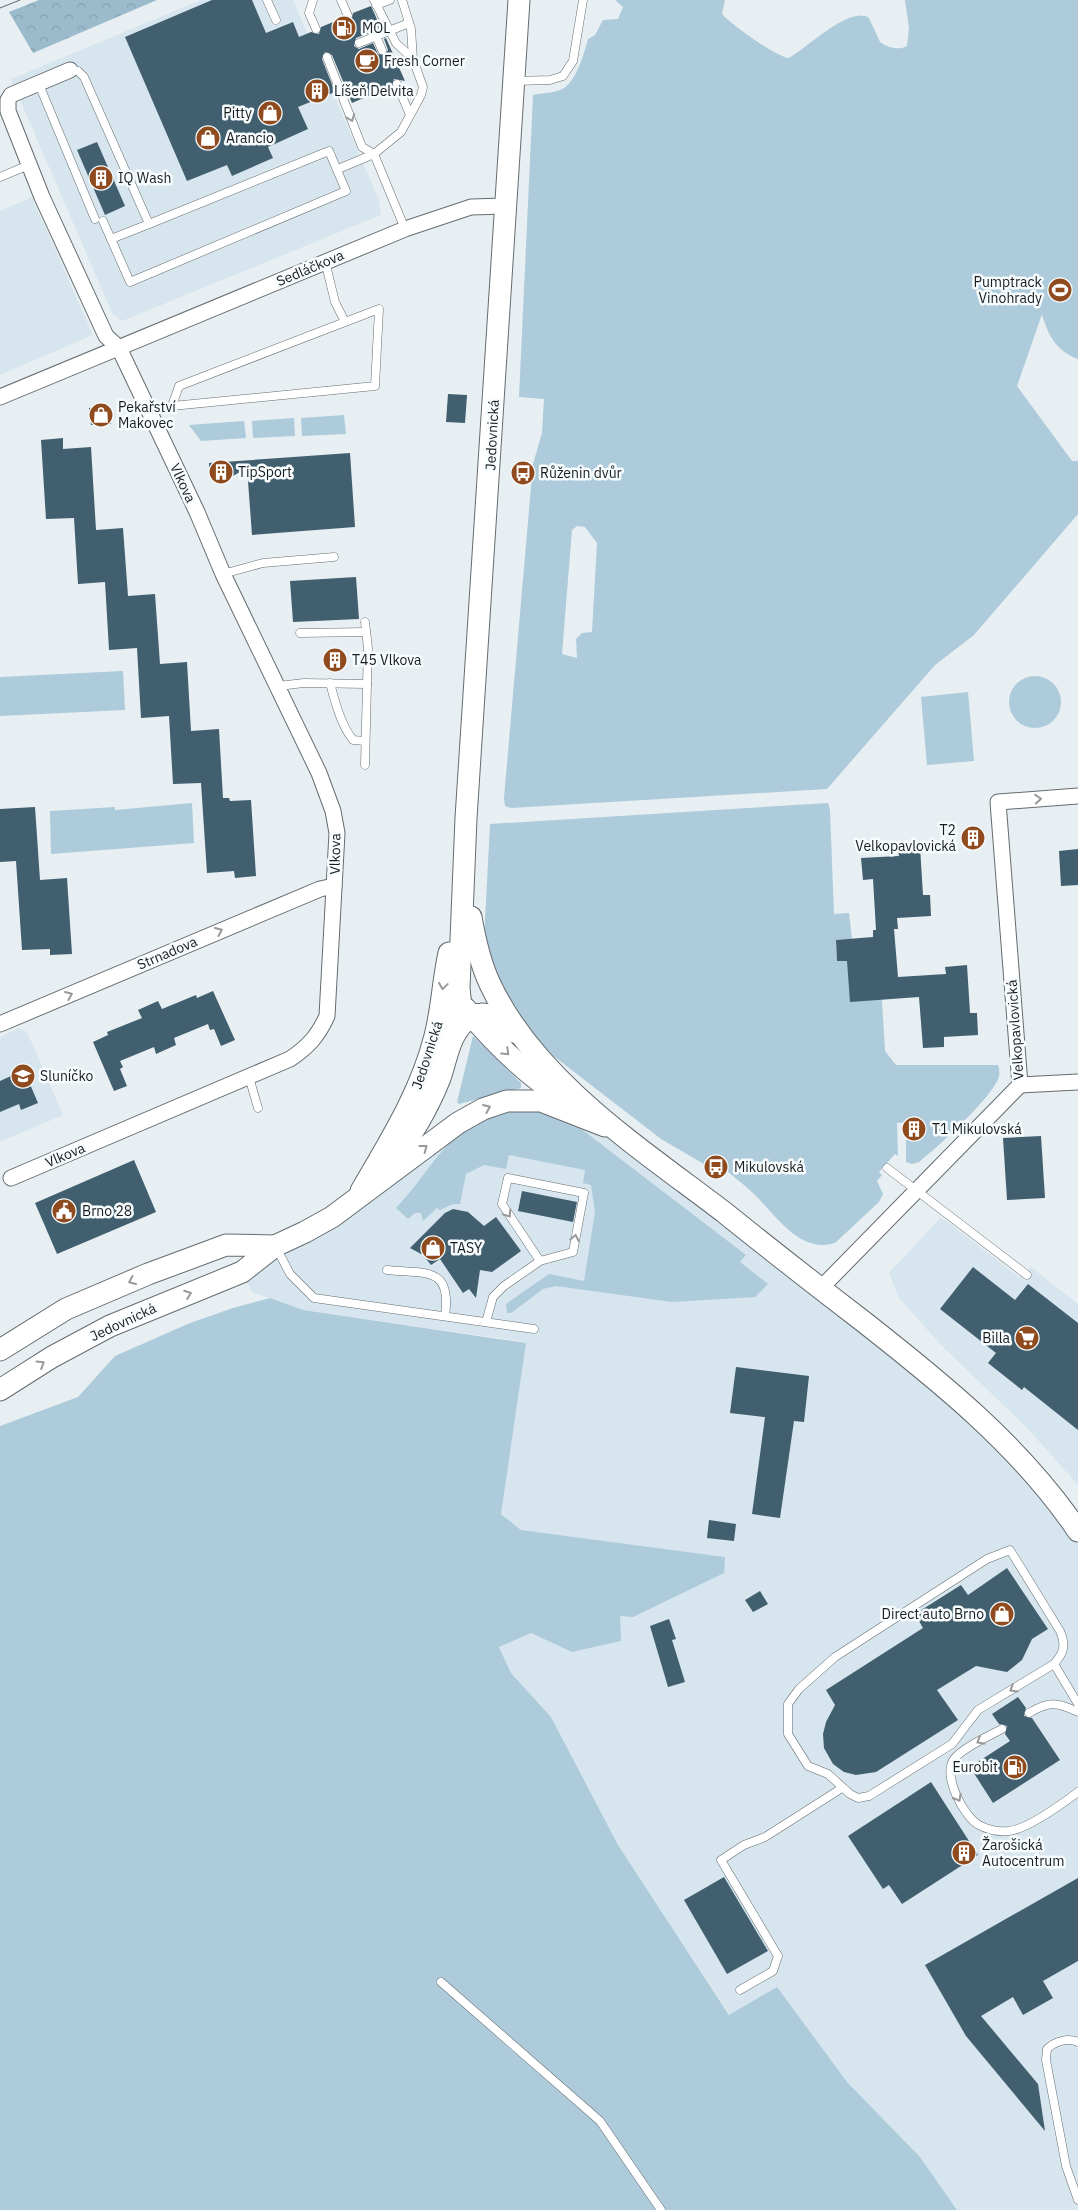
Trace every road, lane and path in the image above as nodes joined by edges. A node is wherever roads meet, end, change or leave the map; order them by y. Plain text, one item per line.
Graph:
1 (267, 0) edge
2 (313, 0) edge
3 (341, 0) edge
4 (390, 0) edge
5 (402, 0) edge
6 (519, 0) edge
7 (583, 0) edge
8 (375, 3) edge
9 (348, 16) dead end
10 (276, 20) dead end
11 (409, 22) junction
12 (316, 29) dead end
13 (389, 30) junction
14 (376, 36) junction
15 (359, 42) dead end
16 (382, 50) dead end
17 (327, 57) dead end
18 (413, 59) junction
19 (70, 70) joint
20 (513, 81) junction
21 (38, 82) junction
22 (397, 84) dead end
23 (410, 115) junction
24 (374, 154) junction
25 (29, 165) junction
26 (338, 169) junction
27 (0, 177) edge
28 (506, 206) junction
29 (149, 224) junction
30 (405, 228) junction
31 (111, 239) junction
32 (326, 262) junction
33 (345, 322) junction
34 (119, 348) junction
35 (0, 397) edge
36 (172, 406) junction
37 (150, 413) junction
38 (334, 557) dead end
39 (223, 574) junction
40 (365, 622) dead end
41 (366, 632) junction
42 (300, 633) dead end
43 (330, 683) junction
44 (367, 684) junction
45 (278, 686) junction
46 (365, 741) junction
47 (365, 765) dead end
48 (1078, 796) edge
49 (465, 869) junction
50 (334, 886) junction
51 (460, 996) junction
52 (472, 1016) junction
53 (0, 1024) edge
54 (456, 1032) junction
55 (525, 1040) junction
56 (249, 1077) junction
57 (1078, 1082) edge
58 (1020, 1085) junction
59 (258, 1108) dead end
60 (617, 1130) junction
61 (887, 1168) dead end
62 (10, 1178) dead end
63 (916, 1191) junction
64 (357, 1198) junction
65 (275, 1246) junction
66 (540, 1261) junction
67 (387, 1270) dead end
68 (1027, 1275) dead end
69 (820, 1288) junction
70 (445, 1316) junction
71 (486, 1322) junction
72 (534, 1329) dead end
73 (0, 1350) edge
74 (0, 1390) edge
75 (1078, 1531) edge
76 (1054, 1664) junction
77 (1078, 1704) edge
78 (1078, 1712) edge
79 (1029, 1713) dead end
80 (1002, 1729) dead end
81 (952, 1744) junction
82 (959, 1754) junction
83 (842, 1788) junction
84 (1078, 1792) edge
85 (441, 1982) dead end
86 (740, 1990) dead end
87 (1078, 2042) edge
88 (1078, 2200) edge
89 (660, 2210) edge

1 - 10 lane
2 - 12 lane
3 - 9 lane
4 - 8 lane
5 - 11 lane
6 - 20 main road, Jedovnická
7 - 20 lane
8 - 13 lane
11 - 13 lane
11 - 18 lane
13 - 14 lane
13 - 18 lane
14 - 15 lane
14 - 16 lane
17 -> 24 lane
18 - 23 lane
19 - 21 street
19 - 29 lane
20 - 28 main road, Jedovnická
21 - 25 street
21 - 31 lane
22 - 23 lane
23 - 24 lane
24 - 26 lane
24 - 30 lane
25 - 27 lane
25 - 34 street
26 - 29 lane
26 - 31 lane
28 - 30 street, Sedláčkova
28 - 49 main road, Jedovnická
29 - 31 lane
30 - 32 street, Sedláčkova
32 - 33 lane
32 - 34 street, Sedláčkova
33 - 36 lane
33 - 36 lane
34 - 35 street, Sedláčkova
34 - 37 street, Vlkova
36 - 37 lane
37 - 39 street, Vlkova
38 - 39 lane
39 - 45 street, Vlkova
40 - 41 lane
41 - 42 lane
41 - 44 lane
43 - 44 lane
43 - 45 lane
43 - 46 lane
44 - 46 lane
45 - 50 street, Vlkova
46 - 47 lane
58 -> 48 street, Velkopavlovická
49 - 51 main road, Jedovnická
49 - 55 main road
49 -> 64 main road, Jedovnická
53 -> 50 street, Strnadova
50 - 56 street, Vlkova
51 - 52 main road
51 - 54 main road, Jedovnická
52 - 54 main road, Jedovnická
52 - 55 main road
52 -> 60 main road
54 - 64 main road, Jedovnická
55 - 60 main road
56 - 59 lane
56 - 62 street, Vlkova
57 - 58 street
58 - 63 street, Velkopavlovická
64 -> 60 main road, Jedovnická
60 - 69 main road
61 - 63 lane
63 - 68 lane
63 - 69 street, Velkopavlovická
64 - 65 main road, Jedovnická
65 - 70 lane
65 -> 73 main road, Jedovnická
74 -> 65 main road, Jedovnická
66 -> 66 lane
66 - 71 lane
67 - 70 lane
69 - 75 main road
70 - 71 lane
71 - 72 lane
76 - 77 lane
76 -> 81 lane
76 - 83 lane
78 - 79 lane
80 -> 82 lane
81 - 82 lane
81 - 83 lane
82 -> 84 lane
83 - 86 lane
85 - 89 lane
87 - 88 lane

